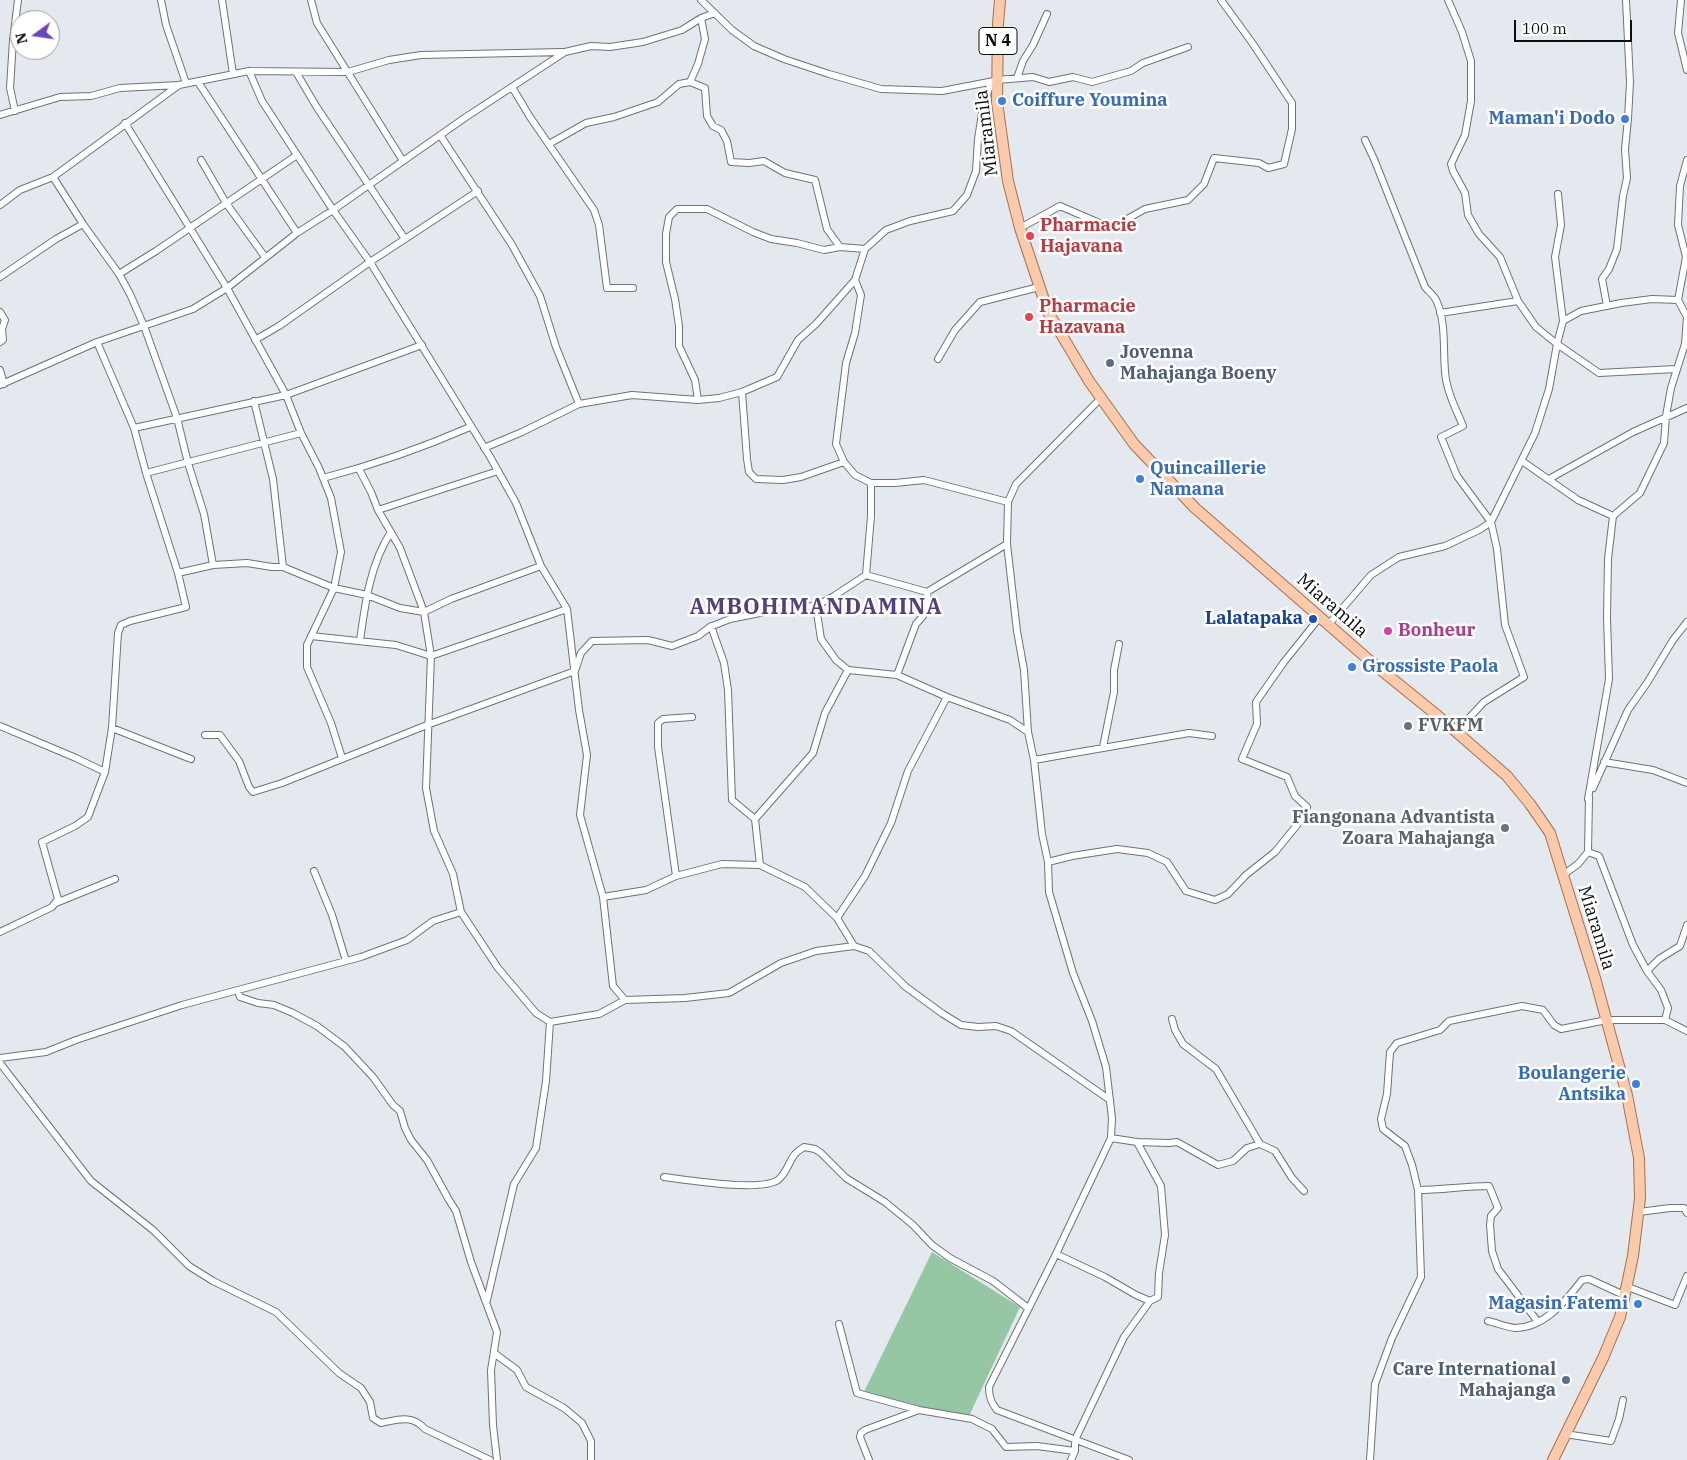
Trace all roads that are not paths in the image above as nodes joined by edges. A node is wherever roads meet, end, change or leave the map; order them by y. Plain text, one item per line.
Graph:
1 (18, 0) edge
2 (162, 0) edge
3 (222, 0) edge
4 (311, 0) edge
5 (701, 0) edge
6 (1000, 0) edge
7 (1220, 0) edge
8 (1448, 0) edge
9 (1626, 0) edge
10 (1681, 0) edge
11 (715, 13) junction
12 (1047, 14) dead end
13 (701, 18) junction
14 (1188, 48) dead end
15 (565, 52) junction
16 (1686, 61) edge
17 (1687, 70) edge
18 (249, 71) junction
19 (296, 72) junction
20 (348, 72) junction
21 (234, 74) junction
22 (1016, 78) junction
23 (995, 81) junction
24 (198, 82) junction
25 (690, 82) junction
26 (182, 84) junction
27 (512, 87) junction
28 (16, 110) junction
29 (0, 115) edge
30 (125, 124) junction
31 (440, 135) junction
32 (1365, 140) dead end
33 (549, 144) junction
34 (297, 155) junction
35 (201, 160) dead end
36 (1687, 160) edge
37 (403, 161) junction
38 (53, 177) junction
39 (261, 178) junction
40 (369, 184) junction
41 (478, 192) junction
42 (1558, 194) dead end
43 (226, 203) junction
44 (0, 205) edge
45 (333, 210) junction
46 (83, 224) junction
47 (189, 227) junction
48 (1020, 228) junction
49 (297, 233) junction
50 (405, 239) junction
51 (840, 247) junction
52 (865, 249) junction
53 (265, 257) junction
54 (370, 262) junction
55 (119, 274) junction
56 (0, 277) edge
57 (855, 280) junction
58 (1039, 287) junction
59 (227, 288) junction
60 (633, 288) dead end
61 (1678, 300) junction
62 (1518, 301) junction
63 (1607, 306) junction
64 (0, 312) edge
65 (1440, 313) junction
66 (1563, 321) junction
67 (144, 326) junction
68 (255, 340) junction
69 (0, 342) edge
70 (97, 342) junction
71 (1557, 344) junction
72 (422, 345) junction
73 (938, 359) dead end
74 (1676, 369) junction
75 (0, 370) edge
76 (2, 384) edge
77 (742, 392) junction
78 (286, 395) junction
79 (1101, 398) junction
80 (698, 400) junction
81 (254, 401) junction
82 (579, 404) junction
83 (1687, 408) edge
84 (1666, 416) junction
85 (177, 418) junction
86 (470, 427) junction
87 (134, 428) junction
88 (301, 433) junction
89 (263, 444) junction
90 (484, 448) junction
91 (1522, 461) junction
92 (844, 462) junction
93 (188, 463) junction
94 (359, 469) junction
95 (498, 471) junction
96 (146, 473) junction
97 (323, 478) junction
98 (1549, 479) junction
99 (871, 483) junction
100 (1008, 502) junction
101 (378, 510) junction
102 (1613, 516) junction
103 (1491, 522) junction
104 (391, 532) junction
105 (1007, 544) junction
106 (213, 565) junction
107 (541, 566) junction
108 (284, 567) junction
109 (178, 574) junction
110 (866, 575) junction
111 (334, 588) junction
112 (927, 592) junction
113 (367, 595) junction
114 (816, 606) junction
115 (567, 609) junction
116 (424, 612) junction
117 (1320, 617) junction
118 (1687, 622) edge
119 (1329, 624) junction
120 (711, 626) junction
121 (311, 636) junction
122 (360, 641) junction
123 (1119, 644) dead end
124 (431, 656) junction
125 (848, 670) junction
126 (575, 671) junction
127 (897, 675) junction
128 (947, 697) junction
129 (692, 717) dead end
130 (427, 725) junction
131 (0, 726) edge
132 (112, 728) junction
133 (1028, 732) junction
134 (1456, 732) junction
135 (205, 735) dead end
136 (1212, 736) dead end
137 (1103, 747) junction
138 (342, 758) junction
139 (191, 759) dead end
140 (1034, 760) junction
141 (1604, 762) junction
142 (105, 772) junction
143 (1687, 783) edge
144 (1588, 799) junction
145 (1308, 807) dead end
146 (755, 820) junction
147 (1297, 825) dead end
148 (1588, 852) junction
149 (1048, 862) junction
150 (760, 866) junction
151 (314, 871) dead end
152 (1563, 874) junction
153 (676, 876) junction
154 (115, 879) dead end
155 (603, 897) junction
156 (56, 903) junction
157 (462, 912) junction
158 (837, 918) junction
159 (1687, 925) edge
160 (0, 932) edge
161 (854, 946) junction
162 (346, 961) junction
163 (1648, 971) junction
164 (238, 991) junction
165 (625, 1000) junction
166 (1172, 1019) dead end
167 (1607, 1020) junction
168 (1665, 1020) junction
169 (550, 1022) junction
170 (1687, 1031) edge
171 (0, 1058) edge
172 (0, 1063) edge
173 (1110, 1100) junction
174 (1111, 1138) junction
175 (1138, 1142) junction
176 (1260, 1144) junction
177 (664, 1177) dead end
178 (1418, 1190) junction
179 (1304, 1191) dead end
180 (1639, 1212) junction
181 (1687, 1213) edge
182 (1056, 1254) junction
183 (1687, 1276) edge
184 (1627, 1291) junction
185 (487, 1301) junction
186 (1150, 1301) junction
187 (1028, 1308) junction
188 (1488, 1321) dead end
189 (1538, 1322) junction
190 (839, 1324) dead end
191 (494, 1353) junction
192 (1623, 1400) dead end
193 (920, 1410) junction
194 (1565, 1434) junction
195 (1075, 1440) junction
196 (1074, 1451) junction
197 (490, 1460) edge
198 (496, 1460) edge
199 (591, 1460) edge
200 (869, 1460) edge
201 (1070, 1460) edge
202 (1130, 1460) edge
203 (1370, 1460) edge
204 (1553, 1460) edge

1 - 28 street
2 - 26 street
3 - 21 street
4 - 20 street
5 - 11 street
6 - 23 main road, Miaramila / N 4
7 - 48 street
8 - 62 street
9 - 63 street
10 - 16 street
11 - 13 street
11 - 23 street
12 - 22 street
13 - 15 street
13 - 25 street
14 - 22 street
15 - 20 street
15 - 27 street
16 - 17 street
18 - 19 street
18 - 21 street
18 - 34 street
19 - 20 street
19 - 40 street
20 - 37 street
21 - 24 street
22 - 23 street
23 - 48 main road, Miaramila / N 4
23 - 52 street
24 - 26 street
24 - 39 street
25 - 33 street
25 - 51 street
26 - 28 street
26 - 30 street
27 - 31 street
27 - 33 street
28 - 29 street
30 - 38 street
30 - 47 street
31 - 37 street
31 - 41 street
32 - 65 street
33 - 60 street
34 - 39 street
34 - 45 street
35 - 43 street
36 - 61 street
37 - 40 street
38 - 44 street
38 - 46 street
39 - 43 street
39 - 49 street
40 - 45 street
40 - 50 street
41 - 50 street
41 - 82 street
42 - 66 street
43 - 47 street
43 - 53 street
45 - 49 street
45 - 54 street
46 - 55 street
46 - 56 street
47 - 55 street
47 - 59 street
48 - 58 main road, Miaramila / N 4
49 - 53 street
50 - 54 street
51 - 52 street
51 - 80 street
52 - 57 street
53 - 59 street
54 - 68 street
54 - 72 street
55 - 67 street
57 - 77 street
57 - 92 street
58 - 73 street
58 - 79 main road, Miaramila / N 4
59 - 67 street
59 - 68 street
61 - 63 street
61 - 74 street
62 - 65 street
62 - 71 street
63 - 66 street
64 - 69 street
65 - 103 street
66 - 71 street
67 - 70 street
67 - 85 street
68 - 78 street
70 - 76 street
70 - 87 street
71 - 74 street
71 - 91 street
72 - 78 street
72 - 86 street
74 - 84 street
75 - 76 street
77 - 80 street
77 - 92 street
78 - 81 street
78 - 88 street
79 - 100 street
79 - 117 main road, Miaramila / N 4
80 - 82 street
81 - 85 street
81 - 89 street
82 - 90 street
83 - 84 street
84 - 98 street
84 - 102 street
85 - 87 street
85 - 93 street
86 - 90 street
86 - 94 street
87 - 96 street
88 - 89 street
88 - 97 street
89 - 93 street
89 - 108 street
90 - 95 street
91 - 98 street
91 - 103 street
92 - 99 street
93 - 96 street
93 - 106 street
94 - 97 street
94 - 101 street
95 - 101 street
95 - 107 street
96 - 109 street
97 - 111 street
98 - 102 street
99 - 100 street
99 - 110 street
100 - 105 street
101 - 104 street
102 - 144 street
103 - 119 street
103 - 134 street
104 - 113 street
104 - 116 street
105 - 112 street
105 - 133 street
106 - 108 street
106 - 109 street
107 - 115 street
107 - 116 street
108 - 111 street
109 - 132 street
110 - 112 street
110 - 114 street
111 - 113 street
111 - 121 street
112 - 127 street
113 - 116 street
113 - 122 street
114 - 120 street
114 - 125 street
115 - 124 street
115 - 126 street
116 - 124 street
117 - 119 main road, Miaramila / N 4
117 - 145 street
118 - 141 street
119 - 134 main road, Miaramila / N 4
120 - 126 street
120 - 146 street
121 - 122 street
121 - 138 street
122 - 124 street
123 - 137 street
124 - 130 street
125 - 127 street
125 - 146 street
126 - 130 street
126 - 155 street
127 - 128 street
128 - 133 street
128 - 158 street
129 - 153 street
130 - 138 street
130 - 157 street
131 - 142 street
132 - 139 street
132 - 142 street
133 - 140 street
134 - 152 main road, Miaramila / N 4
135 - 138 street
136 - 137 street
137 - 140 street
140 - 149 street
141 - 143 street
141 - 144 street
142 - 156 street
144 - 148 street
146 - 150 street
147 - 149 street
148 - 152 street
148 - 163 street
149 - 173 street
150 - 153 street
150 - 158 street
151 - 162 street
152 - 167 main road, Miaramila / N 4
153 - 155 street
154 - 156 street
155 - 165 street
156 - 160 street
157 - 162 street
157 - 169 street
158 - 161 street
159 - 163 street
161 - 165 street
161 - 173 street
162 - 164 street
163 - 168 street
164 - 171 street
164 - 185 street
165 - 169 street
166 - 176 street
167 - 168 street
167 - 178 street
167 - 180 main road, Miaramila / N 4
168 - 170 street
169 - 185 street
172 - 197 street
173 - 174 street
174 - 175 street
174 - 182 street
175 - 176 street
175 - 186 street
176 - 179 street
177 - 187 street
178 - 189 street
178 - 203 street
180 - 181 street
180 - 184 main road, Miaramila / N 4
182 - 186 street
182 - 187 street
183 - 184 street
184 - 189 street
184 - 194 main road, Miaramila / N 4
185 - 191 street
186 - 195 street
187 - 195 street
188 - 189 street
190 - 193 street
191 - 198 street
191 - 199 street
192 - 194 street
193 - 196 street
193 - 200 street
194 - 204 main road, Miaramila / N 4
195 - 196 street
195 - 202 street
196 - 201 street

